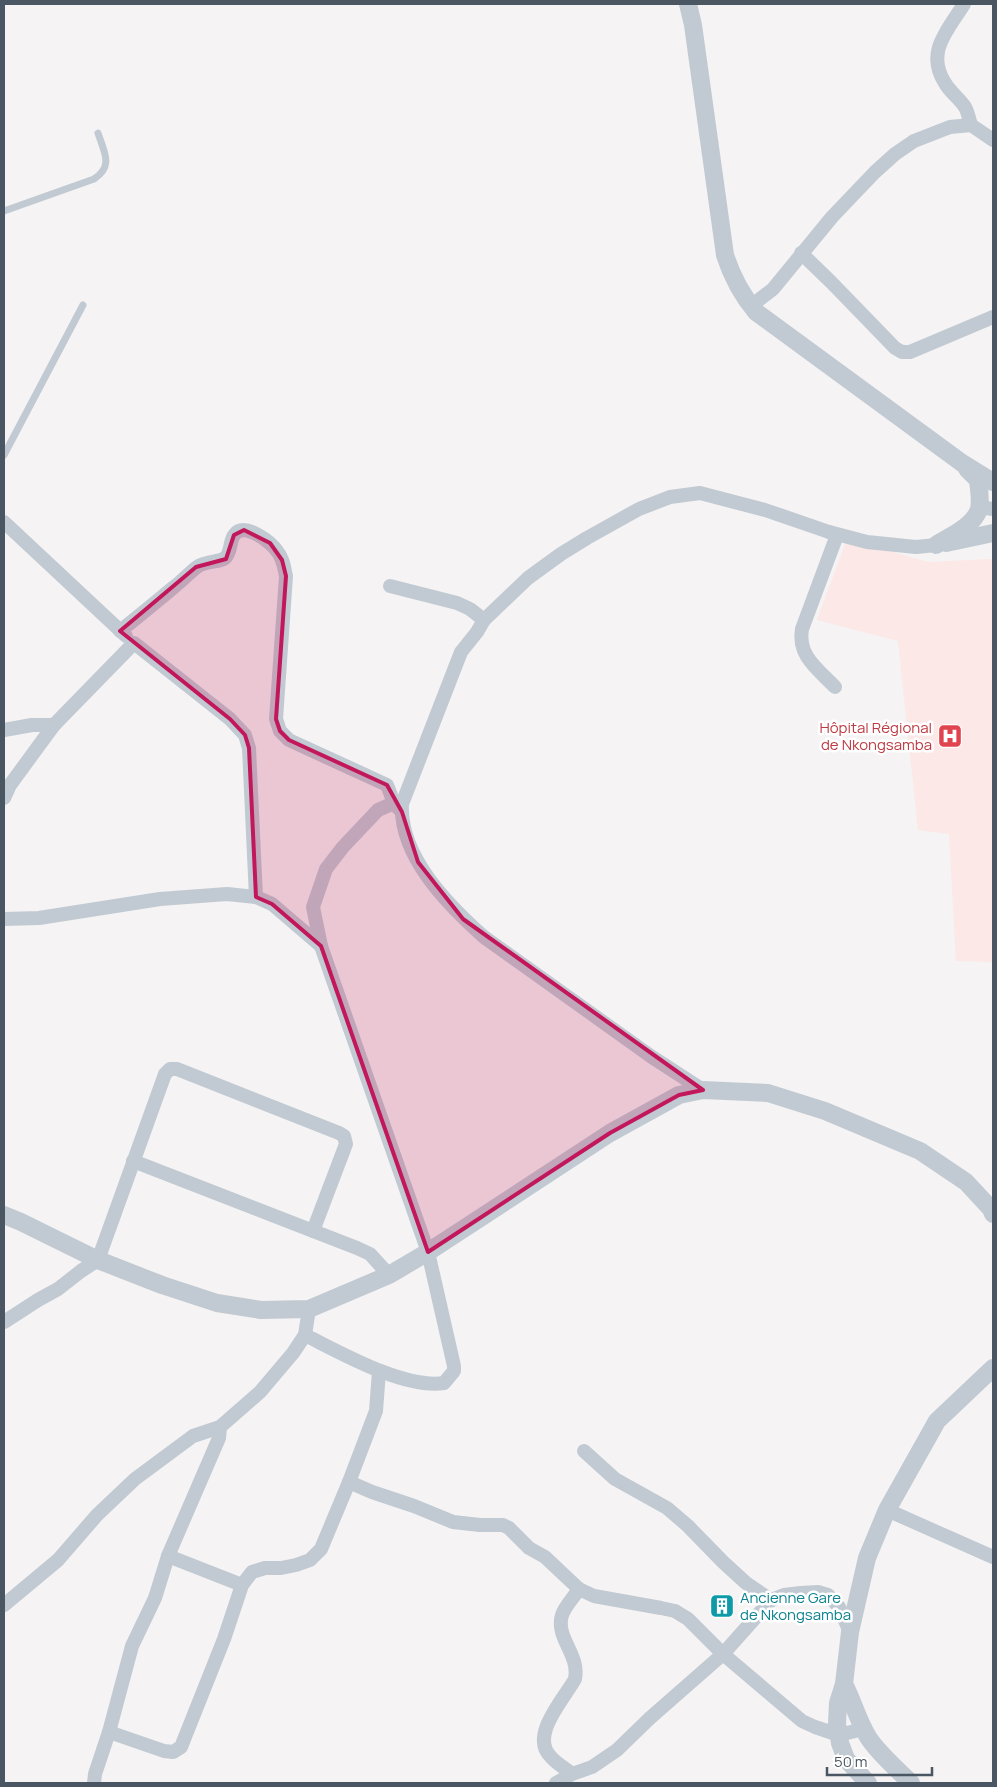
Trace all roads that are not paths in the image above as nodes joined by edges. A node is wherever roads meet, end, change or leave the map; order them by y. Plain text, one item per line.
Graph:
1 (688, 4) edge
2 (964, 4) edge
3 (971, 125) junction
4 (98, 133) dead end
5 (993, 140) edge
6 (4, 211) edge
7 (801, 253) junction
8 (83, 305) dead end
9 (751, 306) junction
10 (993, 317) edge
11 (4, 455) edge
12 (962, 463) junction
13 (993, 482) edge
14 (986, 508) edge
15 (4, 522) edge
16 (829, 532) junction
17 (993, 533) edge
18 (936, 545) junction
19 (390, 586) dead end
20 (484, 620) junction
21 (120, 631) junction
22 (134, 643) junction
23 (836, 687) dead end
24 (54, 725) junction
25 (4, 730) edge
26 (7, 783) edge
27 (4, 798) edge
28 (398, 808) junction
29 (256, 897) junction
30 (4, 919) edge
31 (321, 946) junction
32 (703, 1090) junction
33 (133, 1161) junction
34 (993, 1214) edge
35 (4, 1215) edge
36 (313, 1231) junction
37 (428, 1252) junction
38 (98, 1260) junction
39 (389, 1275) junction
40 (309, 1309) junction
41 (4, 1322) edge
42 (305, 1335) junction
43 (993, 1368) edge
44 (379, 1371) junction
45 (220, 1427) junction
46 (584, 1451) dead end
47 (349, 1482) junction
48 (887, 1510) junction
49 (168, 1556) junction
50 (993, 1557) edge
51 (242, 1585) junction
52 (579, 1589) junction
53 (771, 1600) junction
54 (4, 1605) edge
55 (850, 1632) junction
56 (723, 1654) junction
57 (844, 1684) junction
58 (863, 1729) junction
59 (109, 1732) junction
60 (839, 1735) junction
61 (572, 1774) junction
62 (94, 1783) edge
63 (556, 1783) edge
64 (868, 1783) edge
65 (911, 1783) edge

1 - 9 street
2 - 3 street
3 - 5 street
3 - 7 street
4 - 6 lane
7 - 9 street
7 - 10 street
8 - 11 lane
9 - 12 street
12 - 13 street
12 - 14 street
14 - 18 street
15 - 21 street
16 - 18 street
16 - 20 street
16 - 23 street
17 - 18 street
19 - 20 street
20 - 28 street
21 - 22 street
21 - 28 street
22 - 24 street
22 - 29 street
24 - 25 street
24 - 26 street
26 - 27 street
28 - 31 street
28 - 32 street
29 - 30 street
29 - 31 street
31 - 37 street
32 - 34 street
32 - 37 street
33 - 36 street
33 - 36 street
33 - 38 street
35 - 38 street
36 - 39 street
37 - 39 street
37 - 44 street
38 - 40 street
38 - 41 street
39 - 40 street
40 - 42 street
42 - 44 street
42 - 45 street
43 - 48 street
44 - 47 street
45 - 49 street
45 - 54 street
46 - 53 street
47 - 51 street
47 - 52 street
48 - 50 street
48 - 55 street
49 - 51 street
49 - 59 street
51 - 59 street
52 - 56 street
52 - 61 street
53 - 55 street
53 - 56 street
55 - 57 street
56 - 60 street
56 - 61 street
57 - 58 street
57 - 60 street
58 - 60 street
58 - 65 street
59 - 62 street
60 - 64 street
61 - 63 street

